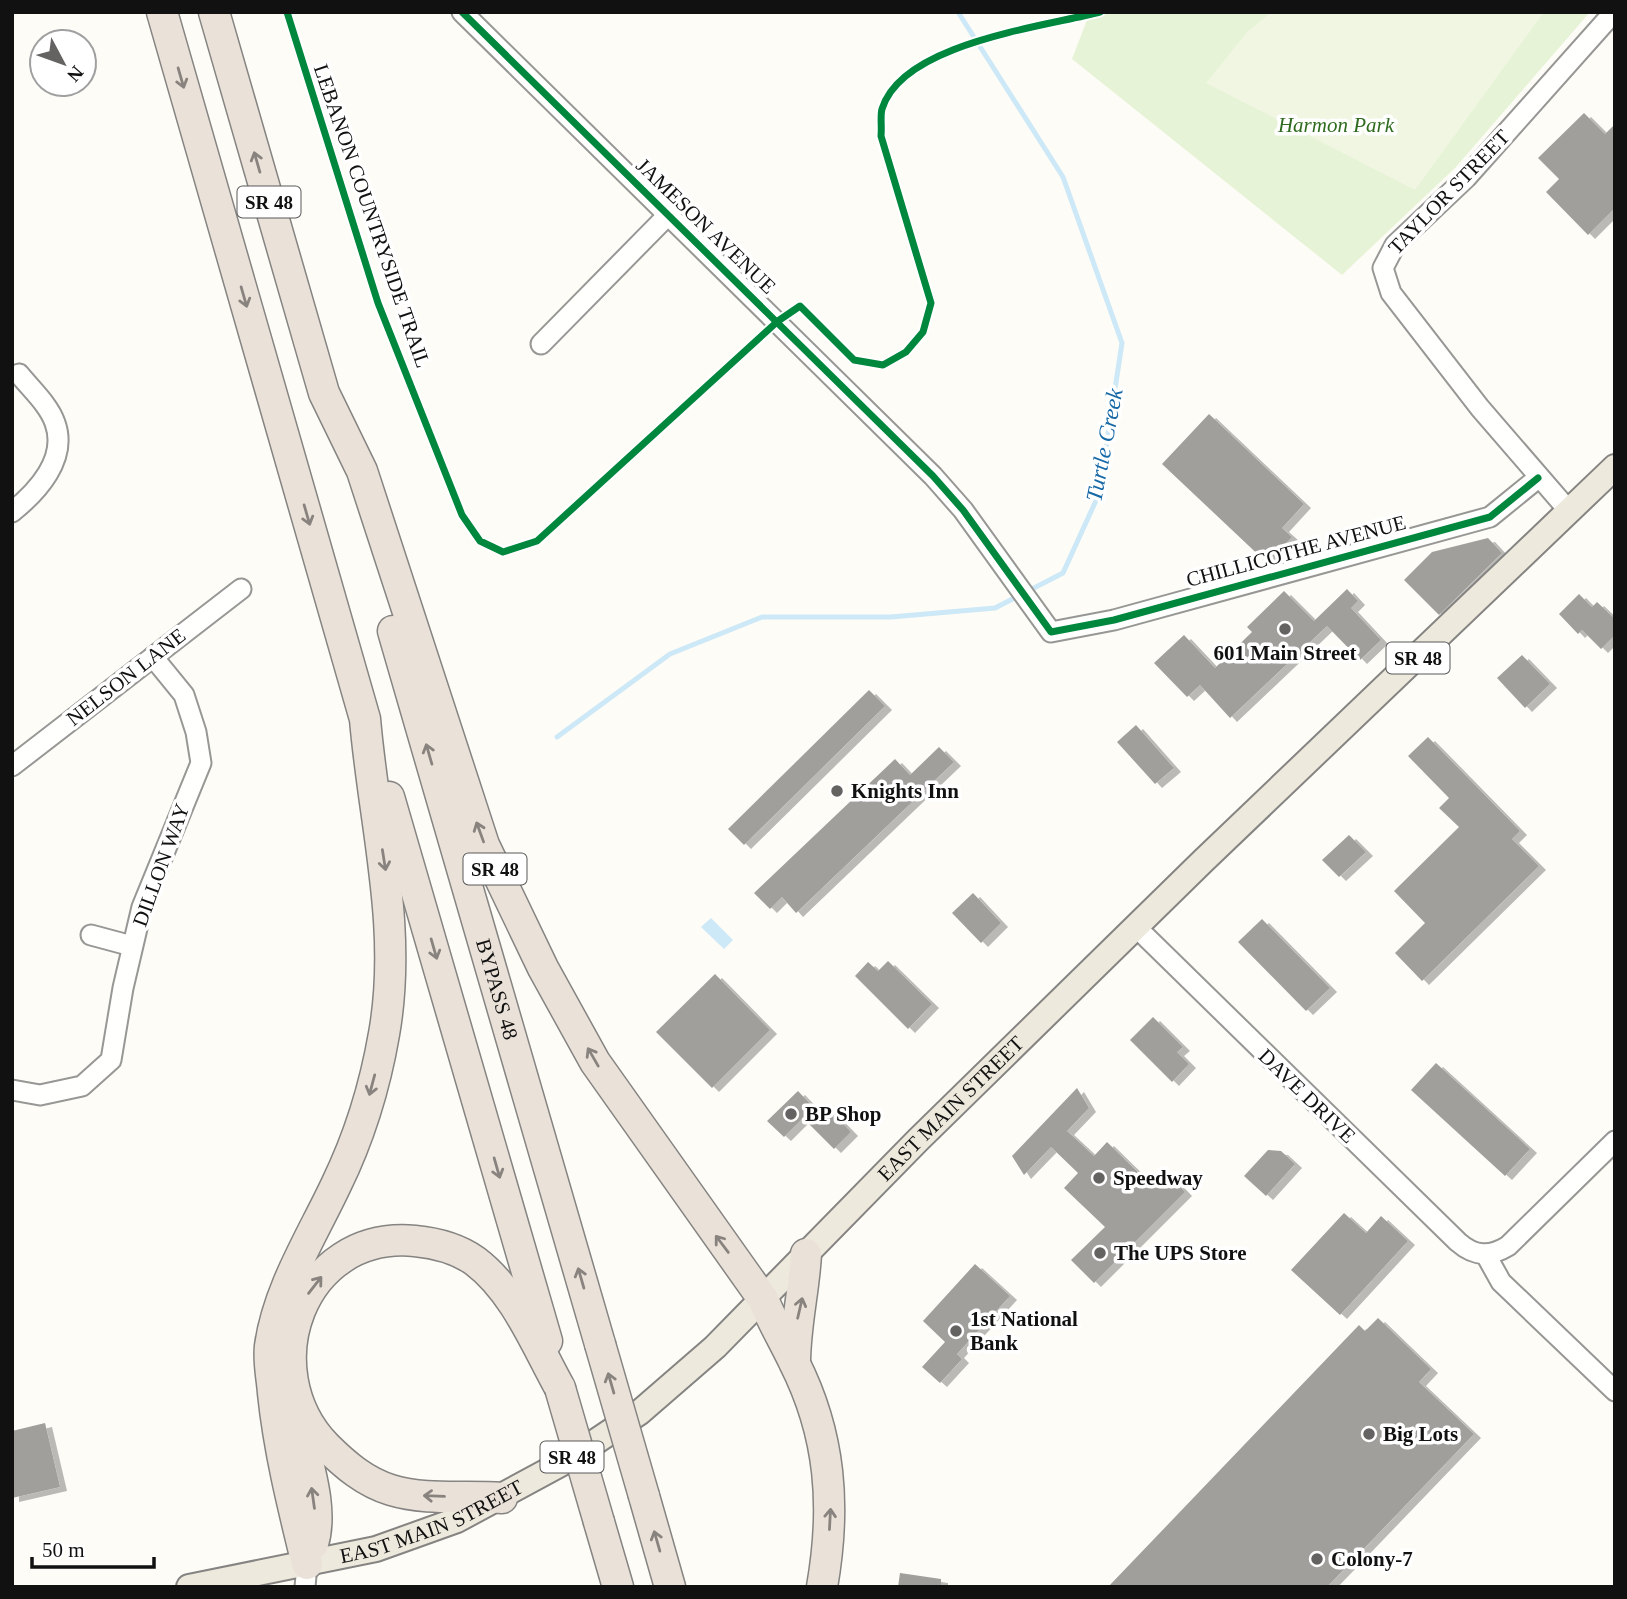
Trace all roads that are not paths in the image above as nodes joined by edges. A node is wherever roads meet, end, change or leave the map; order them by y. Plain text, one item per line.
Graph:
1 (162, 12) edge
2 (214, 12) edge
3 (462, 12) edge
4 (1614, 12) edge
5 (669, 214) junction
6 (541, 344) dead end
7 (19, 374) dead end
8 (324, 393) junction
9 (1615, 467) edge
10 (1538, 478) junction
11 (1569, 511) junction
12 (12, 512) edge
13 (241, 589) dead end
14 (1051, 632) joint
15 (153, 657) junction
16 (365, 719) junction
17 (12, 766) edge
18 (1136, 927) junction
19 (91, 935) dead end
20 (132, 946) junction
21 (12, 1090) edge
22 (1615, 1141) edge
23 (807, 1254) junction
24 (1486, 1255) junction
25 (763, 1299) junction
26 (795, 1363) junction
27 (293, 1388) junction
28 (561, 1388) junction
29 (1615, 1391) edge
30 (502, 1498) junction
31 (306, 1575) edge
32 (189, 1587) edge
33 (618, 1587) edge
34 (670, 1587) edge
35 (822, 1587) edge

1 -> 16 highway, SR 48
8 -> 2 highway, SR 48
3 - 5 street, JAMESON AVENUE
4 - 10 street, TAYLOR STREET
5 - 6 street
5 - 14 street, JAMESON AVENUE
7 - 12 street
25 -> 8 highway, SR 48
34 -> 8 highway, BYPASS 48, bridge
9 - 11 main road, EAST MAIN STREET / SR 48
10 - 11 street, TAYLOR STREET
10 - 14 street, CHILLICOTHE AVENUE
11 - 18 main road, EAST MAIN STREET / SR 48
13 - 15 street, NELSON LANE
15 - 17 street, NELSON LANE
15 - 20 street, DILLON WAY
16 -> 28 highway
16 -> 31 highway, SR 48
18 - 23 main road, EAST MAIN STREET / SR 48
18 - 24 street, DAVE DRIVE
19 - 20 street
20 - 21 street, DILLON WAY
22 - 24 street
23 - 25 main road, EAST MAIN STREET / SR 48
26 -> 23 highway
24 - 29 street
25 - 26 highway
25 - 30 main road, EAST MAIN STREET / SR 48
35 -> 26 highway
27 -> 28 highway
30 -> 27 highway
31 -> 27 highway
28 - 33 highway, bridge
30 - 31 main road, EAST MAIN STREET / SR 48
31 - 32 main road, EAST MAIN STREET

